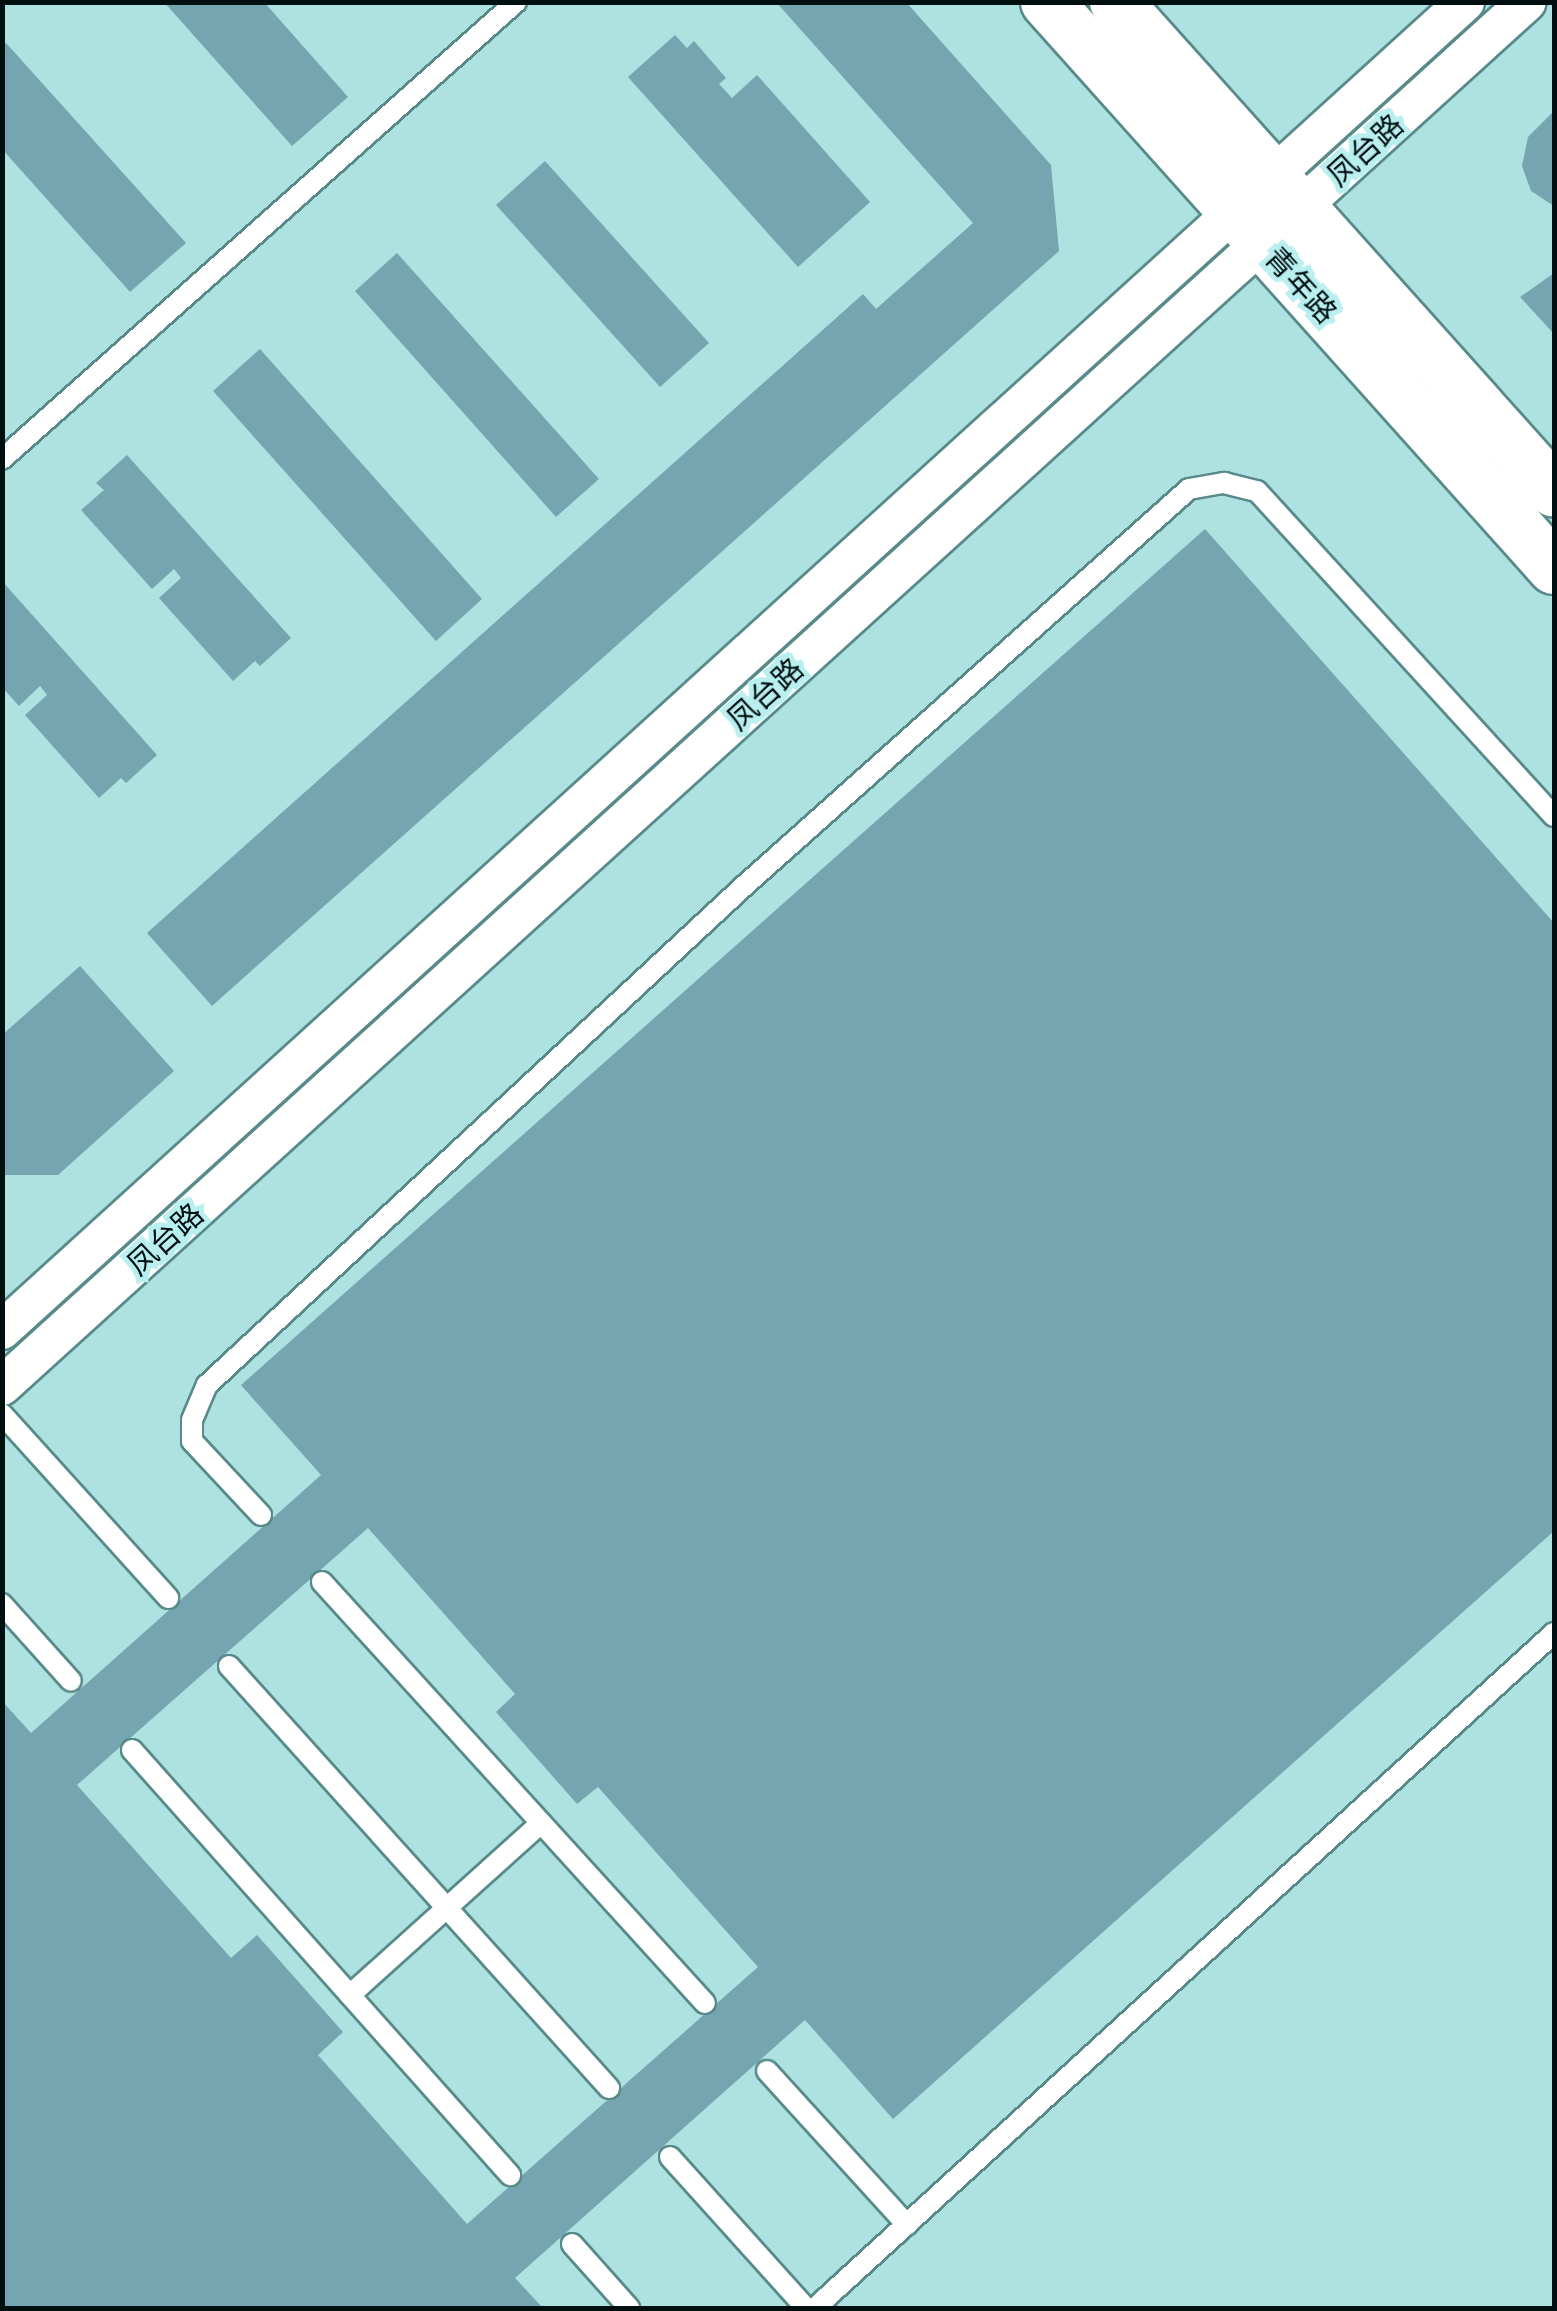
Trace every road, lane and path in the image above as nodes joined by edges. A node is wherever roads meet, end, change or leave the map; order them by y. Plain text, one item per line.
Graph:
1 (516, 2) edge
2 (1047, 2) edge
3 (1116, 2) edge
4 (1465, 2) edge
5 (1527, 2) edge
6 (1287, 193) junction
7 (1249, 227) junction
8 (2, 459) edge
9 (1554, 491) edge
10 (1554, 568) edge
11 (1554, 816) edge
12 (2, 1330) edge
13 (2, 1386) edge
14 (2, 1414) edge
15 (261, 1515) dead end
16 (322, 1582) dead end
17 (168, 1598) dead end
18 (2, 1604) edge
19 (1554, 1634) edge
20 (229, 1666) dead end
21 (71, 1681) dead end
22 (132, 1750) dead end
23 (541, 1823) junction
24 (447, 1909) junction
25 (350, 1995) junction
26 (705, 2003) dead end
27 (767, 2071) dead end
28 (609, 2088) dead end
29 (670, 2157) dead end
30 (510, 2176) dead end
31 (907, 2224) junction
32 (572, 2244) dead end
33 (629, 2308) edge
34 (806, 2308) edge
35 (814, 2308) edge

1 - 8 lane
2 - 7 street, 青年路
3 - 6 street, 青年路
4 - 6 street, 凤台路
5 - 6 street, 凤台路
6 - 7 street, 凤台路
6 - 9 street, 青年路
7 - 10 street, 青年路
7 - 12 street, 凤台路
7 - 13 street, 凤台路
11 - 15 lane
14 - 17 lane
16 - 23 lane
18 - 21 lane
19 - 31 lane
20 - 24 lane
22 - 25 lane
23 - 24 lane
23 - 26 lane
24 - 25 lane
24 - 28 lane
25 - 30 lane
27 - 31 lane
29 - 34 lane
31 - 35 lane
32 - 33 lane

